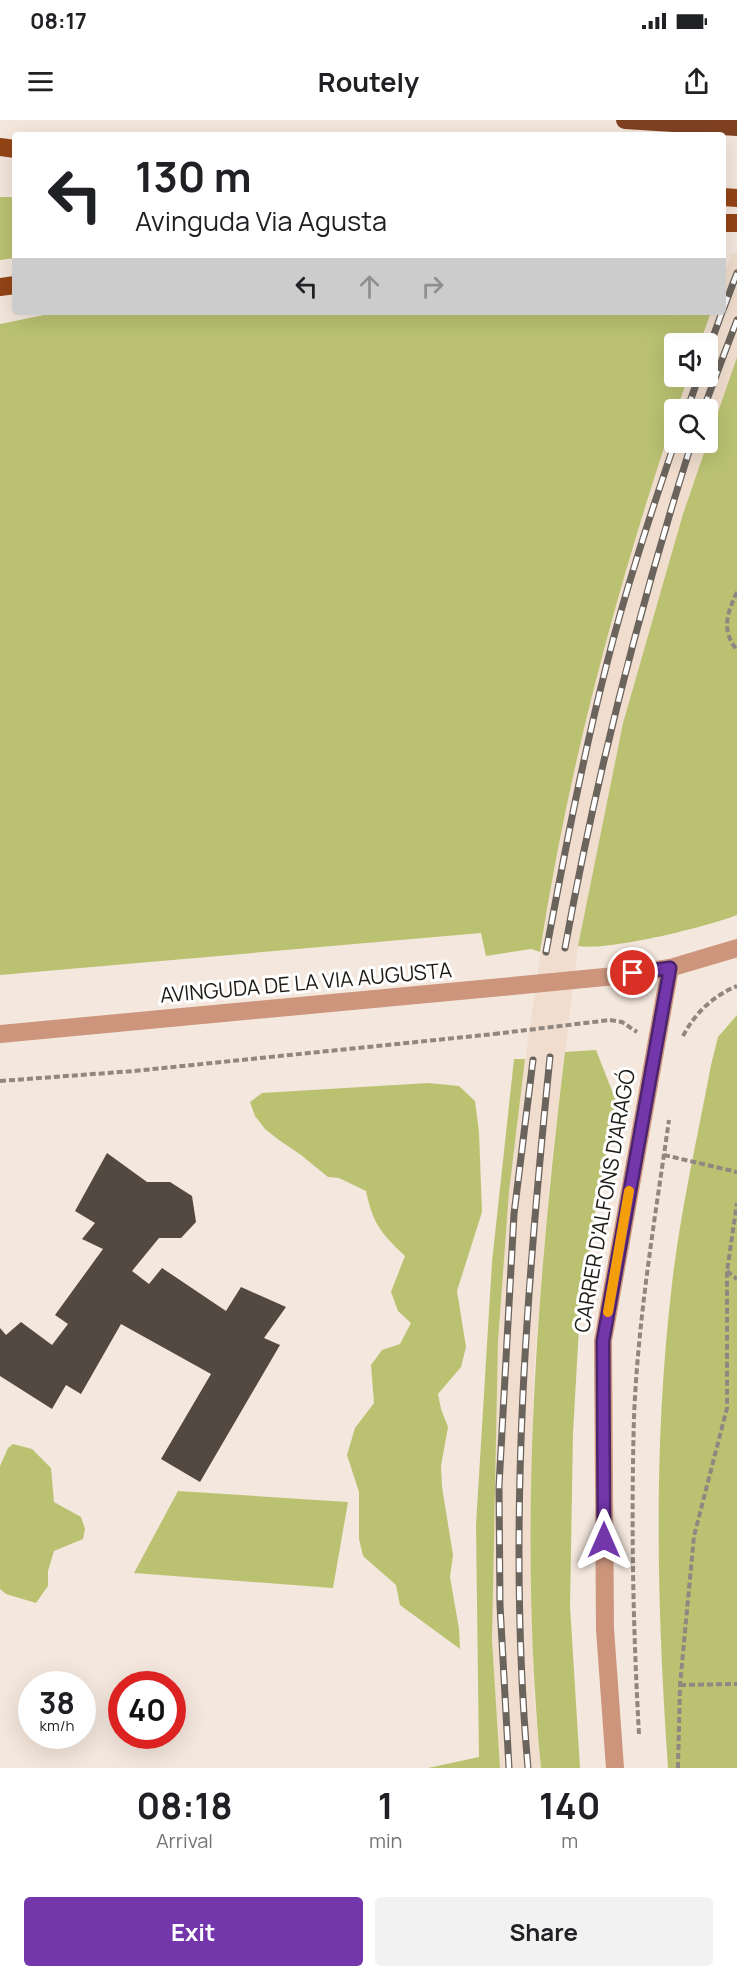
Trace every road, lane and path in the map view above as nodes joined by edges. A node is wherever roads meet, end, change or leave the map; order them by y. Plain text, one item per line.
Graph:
1 (625, 120) edge
2 (737, 127) edge
3 (737, 592) edge
4 (737, 650) edge
5 (737, 948) edge
6 (670, 968) junction
7 (737, 986) edge
8 (610, 1020) dead end
9 (0, 1034) edge
10 (681, 1039) dead end
11 (0, 1081) edge
12 (670, 1113) dead end
13 (664, 1155) junction
14 (737, 1172) edge
15 (737, 1203) edge
16 (727, 1271) junction
17 (737, 1279) edge
18 (737, 1684) edge
19 (680, 1685) junction
20 (639, 1745) dead end
21 (615, 1768) edge
22 (678, 1768) edge

1 - 2 highway
3 - 4 path
5 - 6 street
6 - 9 street, AVINGUDA DE LA VIA AUGUSTA, bridge
6 - 21 street, CARRER D'ALFONS D'ARAGÓ
7 - 10 path
8 - 11 path, bridge
12 - 13 path
13 - 14 path
13 - 20 path
15 - 16 path
16 - 17 path
16 - 19 path
18 - 19 path
19 - 22 path

